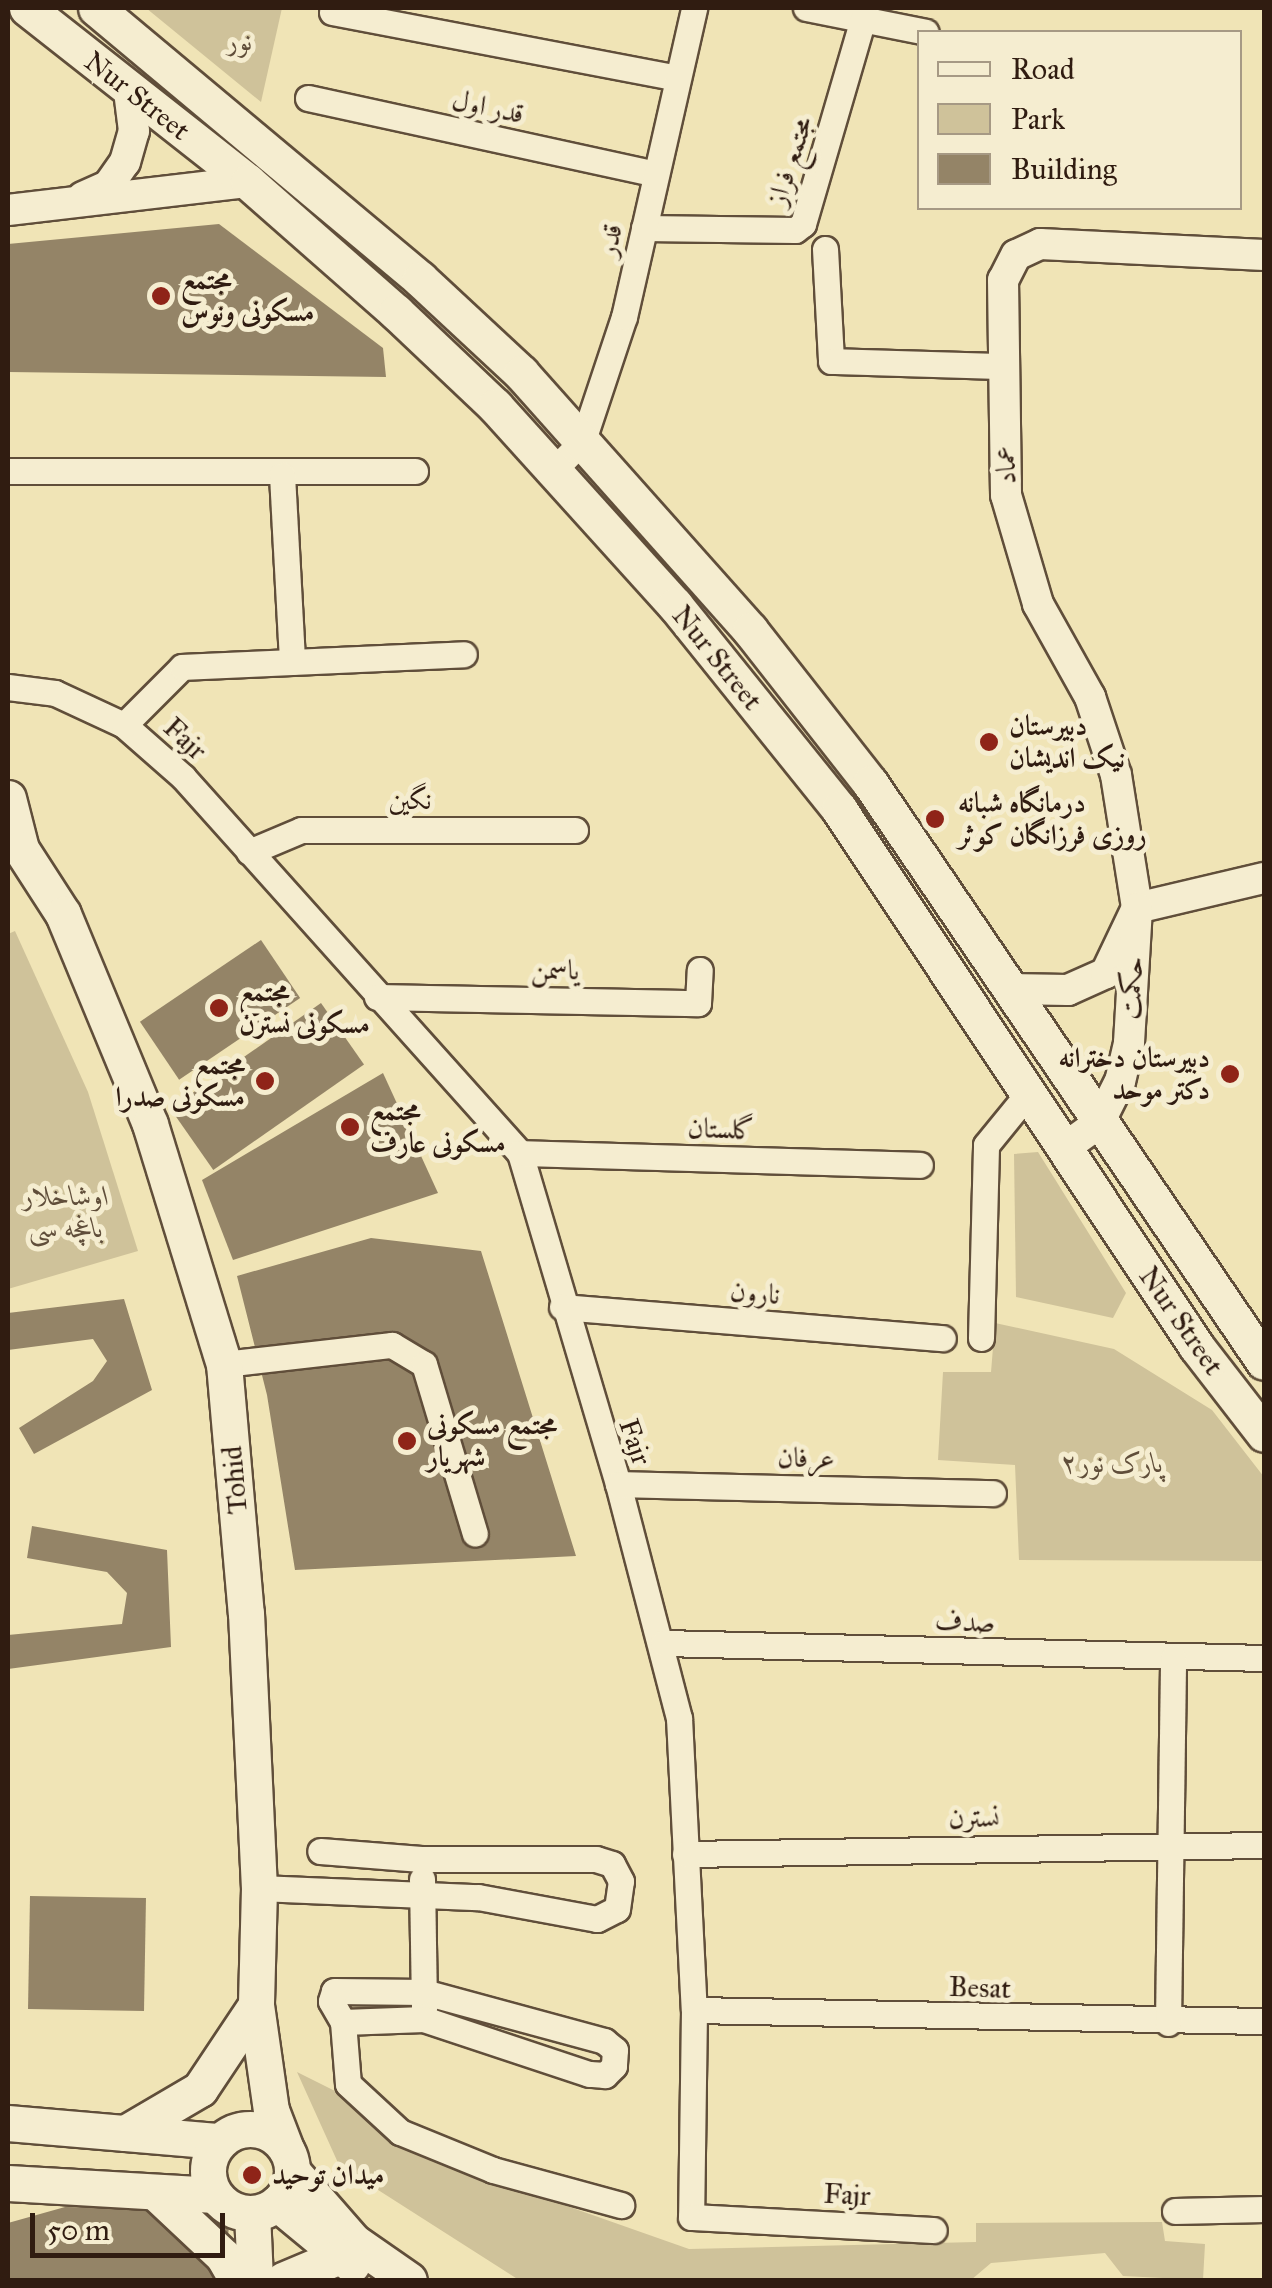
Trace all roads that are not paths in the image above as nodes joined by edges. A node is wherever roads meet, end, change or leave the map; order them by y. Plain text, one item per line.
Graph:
1 (27, 8) edge
2 (96, 8) edge
3 (694, 8) edge
4 (806, 8) edge
5 (332, 12) dead end
6 (863, 19) junction
7 (917, 30) edge
8 (678, 78) junction
9 (129, 91) junction
10 (308, 98) dead end
11 (656, 174) junction
12 (248, 182) junction
13 (72, 202) junction
14 (8, 210) edge
15 (644, 228) junction
16 (825, 250) dead end
17 (1264, 255) edge
18 (1003, 366) junction
19 (583, 440) junction
20 (8, 471) edge
21 (552, 471) junction
22 (415, 472) dead end
23 (282, 475) junction
24 (464, 654) dead end
25 (292, 662) junction
26 (8, 686) edge
27 (124, 724) junction
28 (8, 798) edge
29 (575, 830) dead end
30 (14, 844) edge
31 (249, 852) junction
32 (1264, 878) edge
33 (1137, 908) junction
34 (700, 970) dead end
35 (1009, 989) junction
36 (377, 996) junction
37 (1026, 1096) junction
38 (1099, 1123) junction
39 (1063, 1149) junction
40 (520, 1153) junction
41 (920, 1165) dead end
42 (562, 1307) junction
43 (942, 1338) dead end
44 (980, 1338) dead end
45 (1264, 1362) edge
46 (224, 1364) junction
47 (1264, 1434) edge
48 (618, 1484) junction
49 (993, 1493) dead end
50 (474, 1534) dead end
51 (663, 1643) junction
52 (1173, 1658) junction
53 (1264, 1658) edge
54 (1171, 1845) junction
55 (1264, 1845) edge
56 (320, 1851) dead end
57 (685, 1854) junction
58 (421, 1859) junction
59 (259, 1888) junction
60 (422, 1894) junction
61 (424, 1992) junction
62 (256, 2006) junction
63 (694, 2010) junction
64 (424, 2019) junction
65 (1264, 2021) edge
66 (343, 2022) junction
67 (1168, 2024) junction
68 (8, 2123) edge
69 (125, 2134) junction
70 (231, 2135) junction
71 (289, 2160) junction
72 (8, 2183) edge
73 (156, 2193) junction
74 (215, 2196) junction
75 (621, 2205) dead end
76 (264, 2208) junction
77 (1264, 2209) edge
78 (1176, 2211) dead end
79 (934, 2230) dead end
80 (346, 2249) junction
81 (237, 2280) edge
82 (256, 2280) edge
83 (283, 2280) edge
84 (373, 2280) edge
85 (409, 2280) edge

1 - 9 main road, Nur Street
2 - 19 main road, Nur Street
3 - 8 street, قدر
4 - 6 street
5 - 8 street
6 - 7 street
6 - 15 street, مجتمع فراز
8 - 11 street, قدر
9 - 12 main road, Nur Street
9 - 13 street
10 - 11 street, قدر اول
11 - 15 street, قدر
12 - 13 street
12 - 21 main road, Nur Street
13 - 14 street
15 - 19 street, قدر
16 - 18 street
17 - 18 street, عماد
18 - 33 street, عماد
19 - 21 street, قدر
19 - 35 main road, Nur Street
20 - 23 street
21 - 37 main road, Nur Street
22 - 23 street
23 - 25 street
24 - 25 street
25 - 27 street
26 - 27 street, Fajr
27 - 31 street, Fajr
28 - 30 main road, Tohid
29 - 31 street, نگین
30 - 46 main road, Tohid
31 - 36 street, Fajr
32 - 33 street
33 - 35 street, حکمت
33 - 38 street, حکمت
34 - 36 street, یاسمن
35 - 38 main road, Nur Street
36 - 40 street, Fajr
37 - 39 main road, Nur Street
37 - 44 street
38 - 39 street
38 - 45 main road, Nur Street
39 - 47 main road, Nur Street
40 - 41 street, گلستان
40 - 42 street, Fajr
42 - 43 street, نارون
42 - 48 street, Fajr
46 - 50 street
46 - 59 main road, Tohid
48 - 49 street, عرفان
48 - 51 street, Fajr
51 - 52 street, صدف
51 - 57 street, Fajr
52 - 53 street, صدف
52 - 54 street
54 - 55 street, نسترن
54 - 57 street, نسترن
54 - 67 street
56 - 58 street
57 - 63 street, Fajr
58 - 60 street
58 - 60 street
59 - 60 street
59 - 62 main road, Tohid
60 - 61 street
61 - 64 street
61 - 64 street
61 - 66 street
62 - 69 main road
62 - 70 main road
62 - 71 main road, Tohid
63 - 67 street, Besat
63 - 79 street, Fajr
64 - 66 street
65 - 67 street, Besat
66 - 75 street
68 - 69 main road
69 - 70 main road
70 - 71 main road
70 - 74 main road
71 - 76 main road
71 - 80 main road
72 - 73 main road
73 - 74 main road
73 - 81 main road
74 - 76 main road
76 - 80 main road
76 - 82 main road
77 - 78 street
80 - 83 main road
80 - 84 main road
80 - 85 main road

